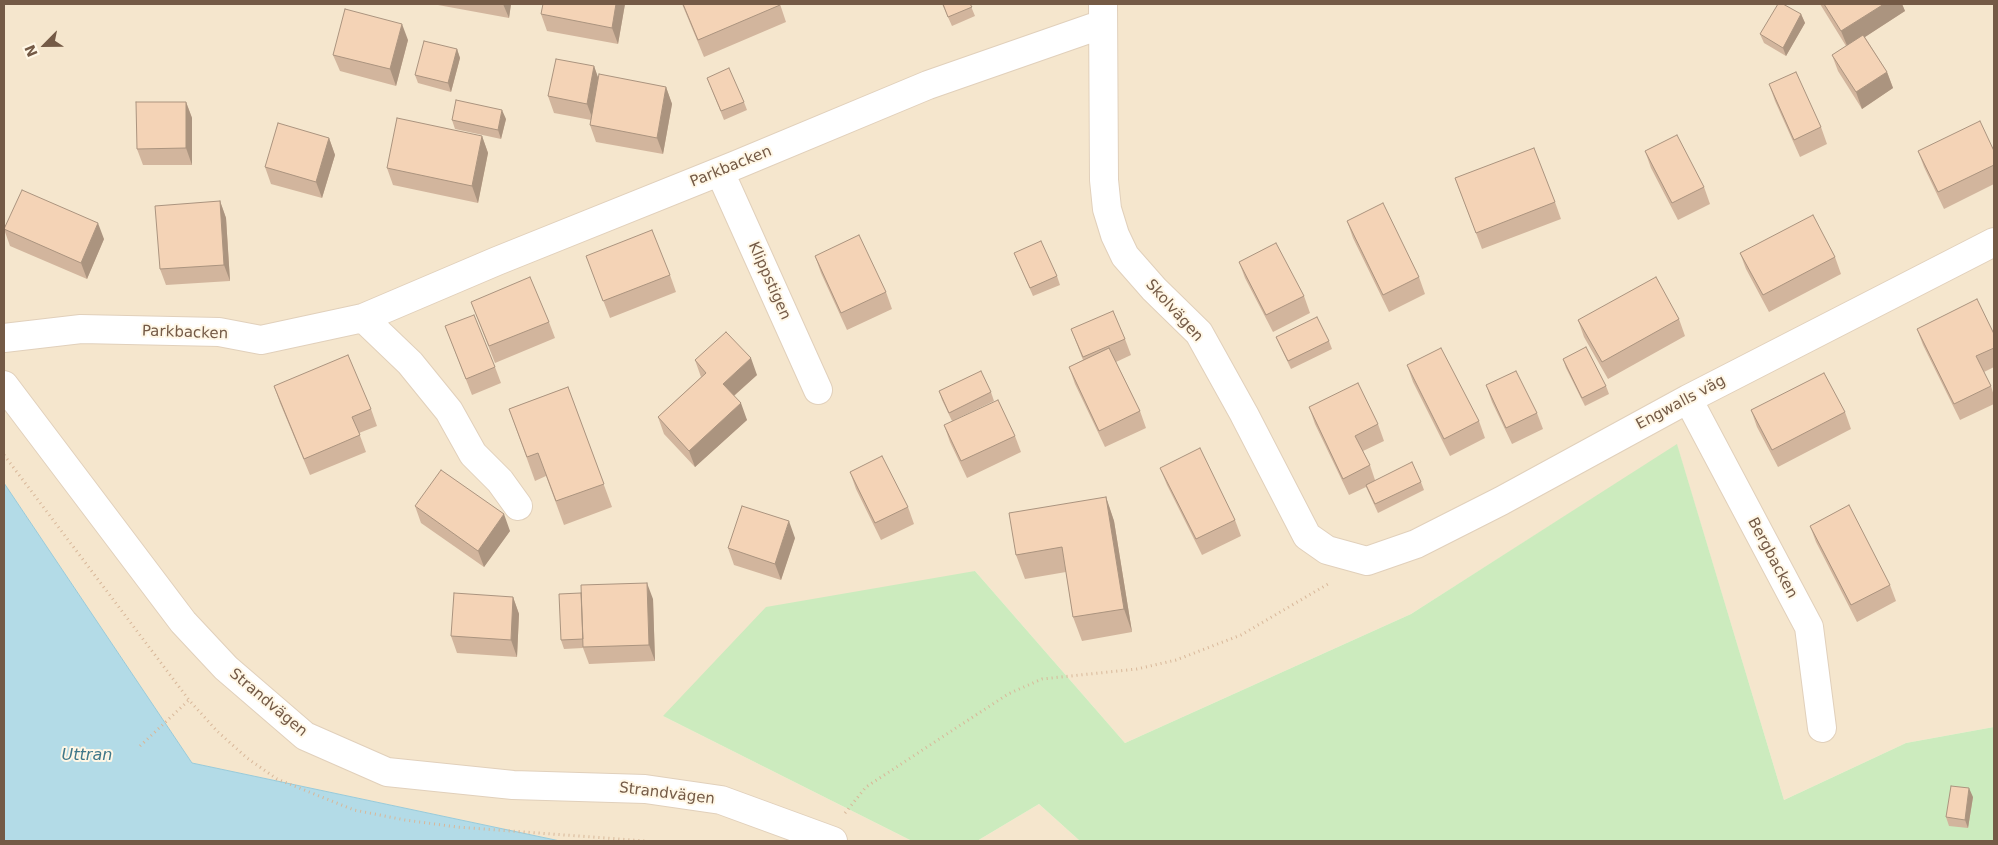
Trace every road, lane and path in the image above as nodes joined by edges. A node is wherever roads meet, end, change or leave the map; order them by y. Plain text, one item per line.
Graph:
1 (1103, 14) edge
2 (720, 172) junction
3 (1994, 242) edge
4 (363, 318) junction
5 (4, 338) edge
6 (4, 385) edge
7 (818, 390) dead end
8 (1688, 399) junction
9 (518, 506) dead end
10 (1367, 561) junction
11 (188, 700) dead end
12 (1822, 728) dead end
13 (140, 746) dead end
14 (838, 829) edge

1 - 2 street, Parkbacken
1 - 10 street, Skolvägen
2 - 4 street, Parkbacken
2 - 7 street, Klippstigen
3 - 8 street, Engwalls väg
4 - 5 street, Parkbacken
4 - 9 street
6 - 14 street, Strandvägen
8 - 10 street, Engwalls väg
8 - 12 street, Bergbacken
10 - 14 path
11 - 13 path

